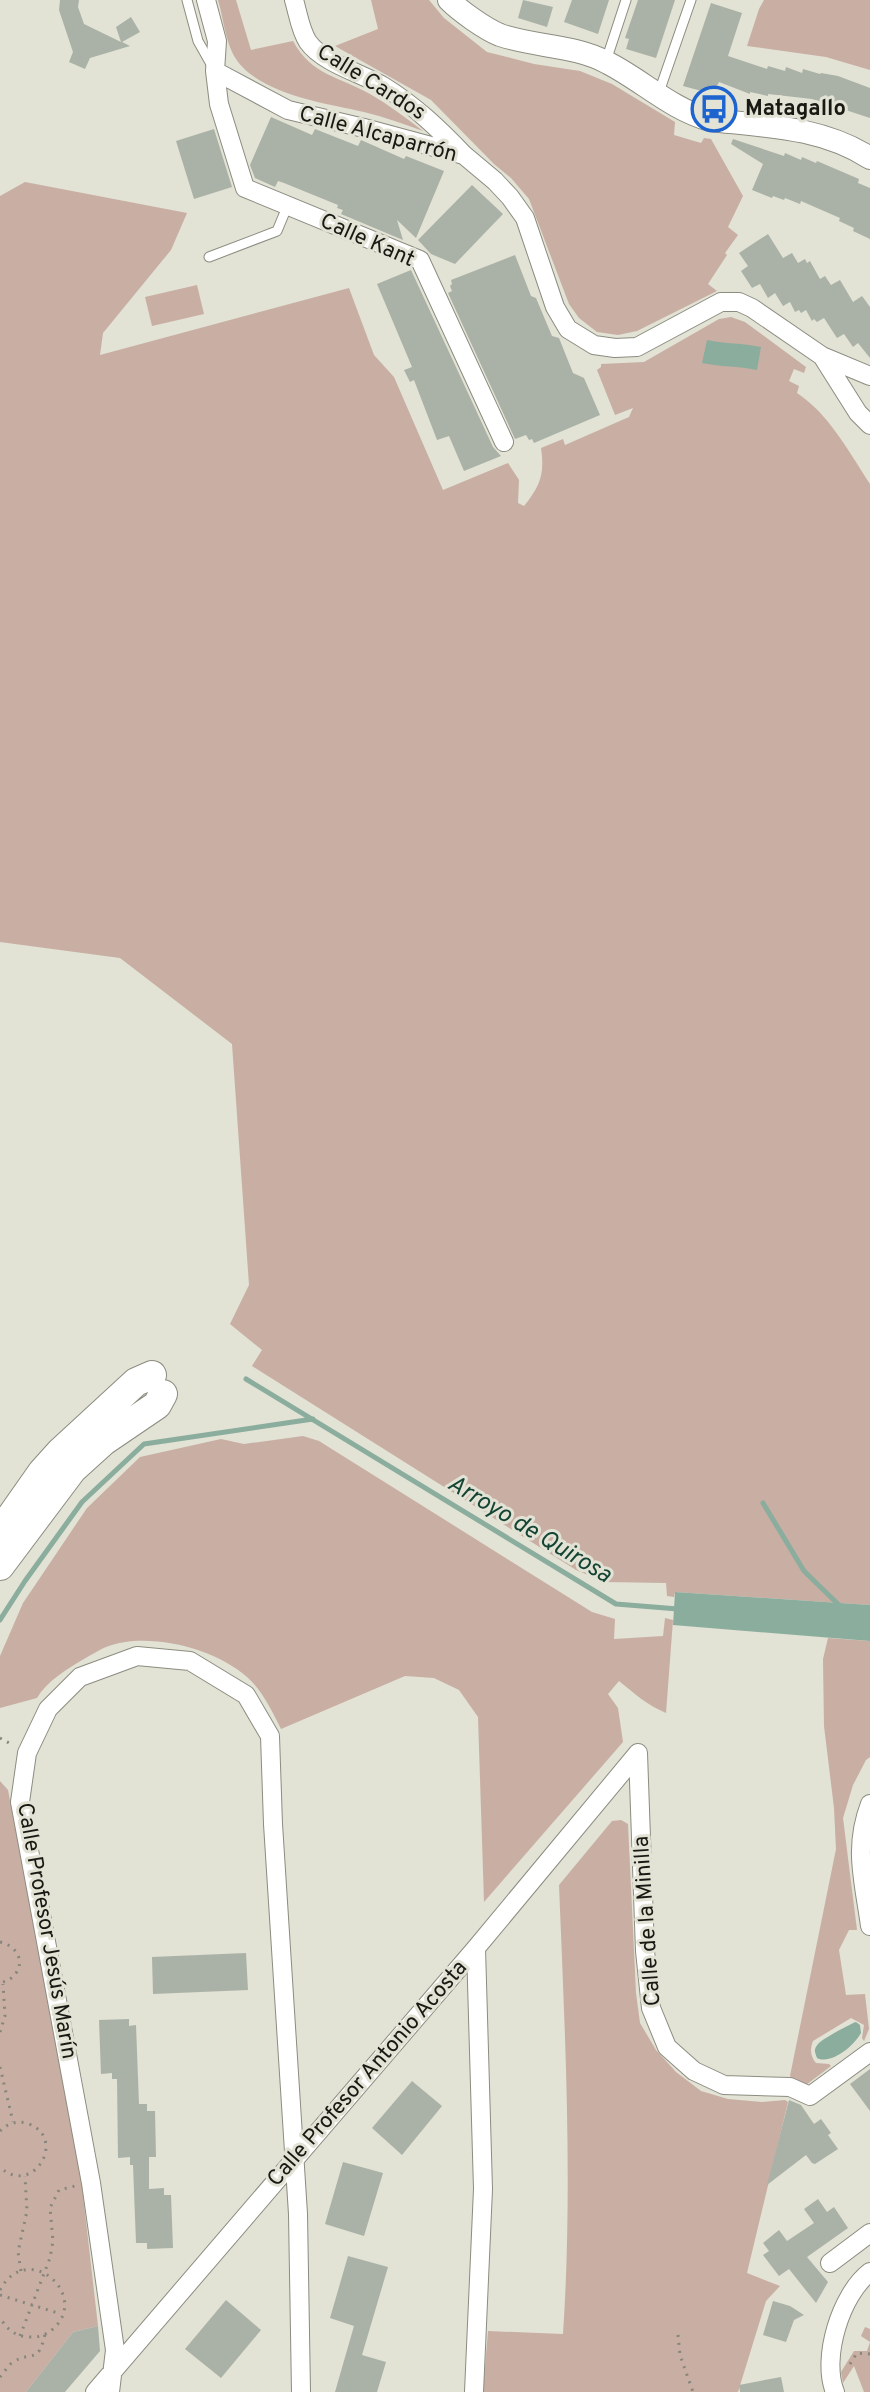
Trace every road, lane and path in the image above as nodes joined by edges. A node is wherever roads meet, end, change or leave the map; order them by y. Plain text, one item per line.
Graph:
1 (187, 0) edge
2 (206, 0) edge
3 (294, 0) edge
4 (449, 0) edge
5 (626, 0) edge
6 (691, 0) edge
7 (606, 61) junction
8 (215, 71) junction
9 (658, 95) junction
10 (464, 155) junction
11 (870, 158) edge
12 (287, 207) junction
13 (209, 257) dead end
14 (822, 356) junction
15 (870, 376) edge
16 (870, 425) edge
17 (504, 442) dead end
18 (0, 1532) edge
19 (0, 1566) edge
20 (638, 1753) joint
21 (870, 1804) edge
22 (870, 1926) edge
23 (0, 1942) edge
24 (476, 1948) junction
25 (2, 1983) edge
26 (0, 2032) edge
27 (870, 2052) edge
28 (0, 2067) edge
29 (13, 2122) junction
30 (0, 2131) edge
31 (294, 2161) junction
32 (0, 2167) edge
33 (25, 2175) junction
34 (91, 2183) junction
35 (870, 2233) edge
36 (830, 2263) dead end
37 (21, 2271) junction
38 (43, 2272) junction
39 (870, 2272) edge
40 (0, 2293) edge
41 (31, 2305) junction
42 (63, 2315) junction
43 (0, 2317) edge
44 (45, 2334) junction
45 (678, 2335) dead end
46 (20, 2336) junction
47 (111, 2372) junction
48 (0, 2377) edge
49 (95, 2392) edge
50 (110, 2392) edge
51 (301, 2392) edge
52 (474, 2392) edge
53 (693, 2392) edge
54 (835, 2392) edge

1 - 8 lane
2 - 8 street
3 - 10 street, Calle Cardos
4 - 7 street
5 - 7 lane
6 - 9 lane
7 - 9 street
8 - 10 street, Calle Alcaparrón
8 - 12 street, Calle Kant
9 - 11 street
10 - 14 street, Calle Alcaparrón
12 - 13 lane
12 - 17 street, Calle Kant
14 - 15 street, Calle Alcaparrón
14 - 16 street
18 - 19 main road
20 - 24 street, Calle Profesor Antonio Acosta
20 - 27 street, Calle de la Minilla
21 - 22 street
23 - 25 path
24 - 31 street, Calle Profesor Antonio Acosta
24 - 52 street
25 - 26 path
28 - 29 path
29 - 30 path
29 - 33 path
31 - 34 street, Calle Profesor Jesús Marín
31 - 47 street, Calle Profesor Antonio Acosta
31 - 51 street, Calle Profesor Jesús Marín
32 - 33 path
33 - 37 path
34 - 38 path
34 - 47 street, Calle Profesor Jesús Marín
35 - 36 street
37 - 38 path
37 - 40 path
38 - 41 path
38 - 42 path
39 - 54 street
40 - 41 path
41 - 42 path
41 - 46 path
42 - 44 path
43 - 46 path
44 - 46 path
44 - 48 path
45 - 53 path
47 - 49 street, Calle Profesor Antonio Acosta
47 - 50 street, Calle Profesor Jesús Marín

